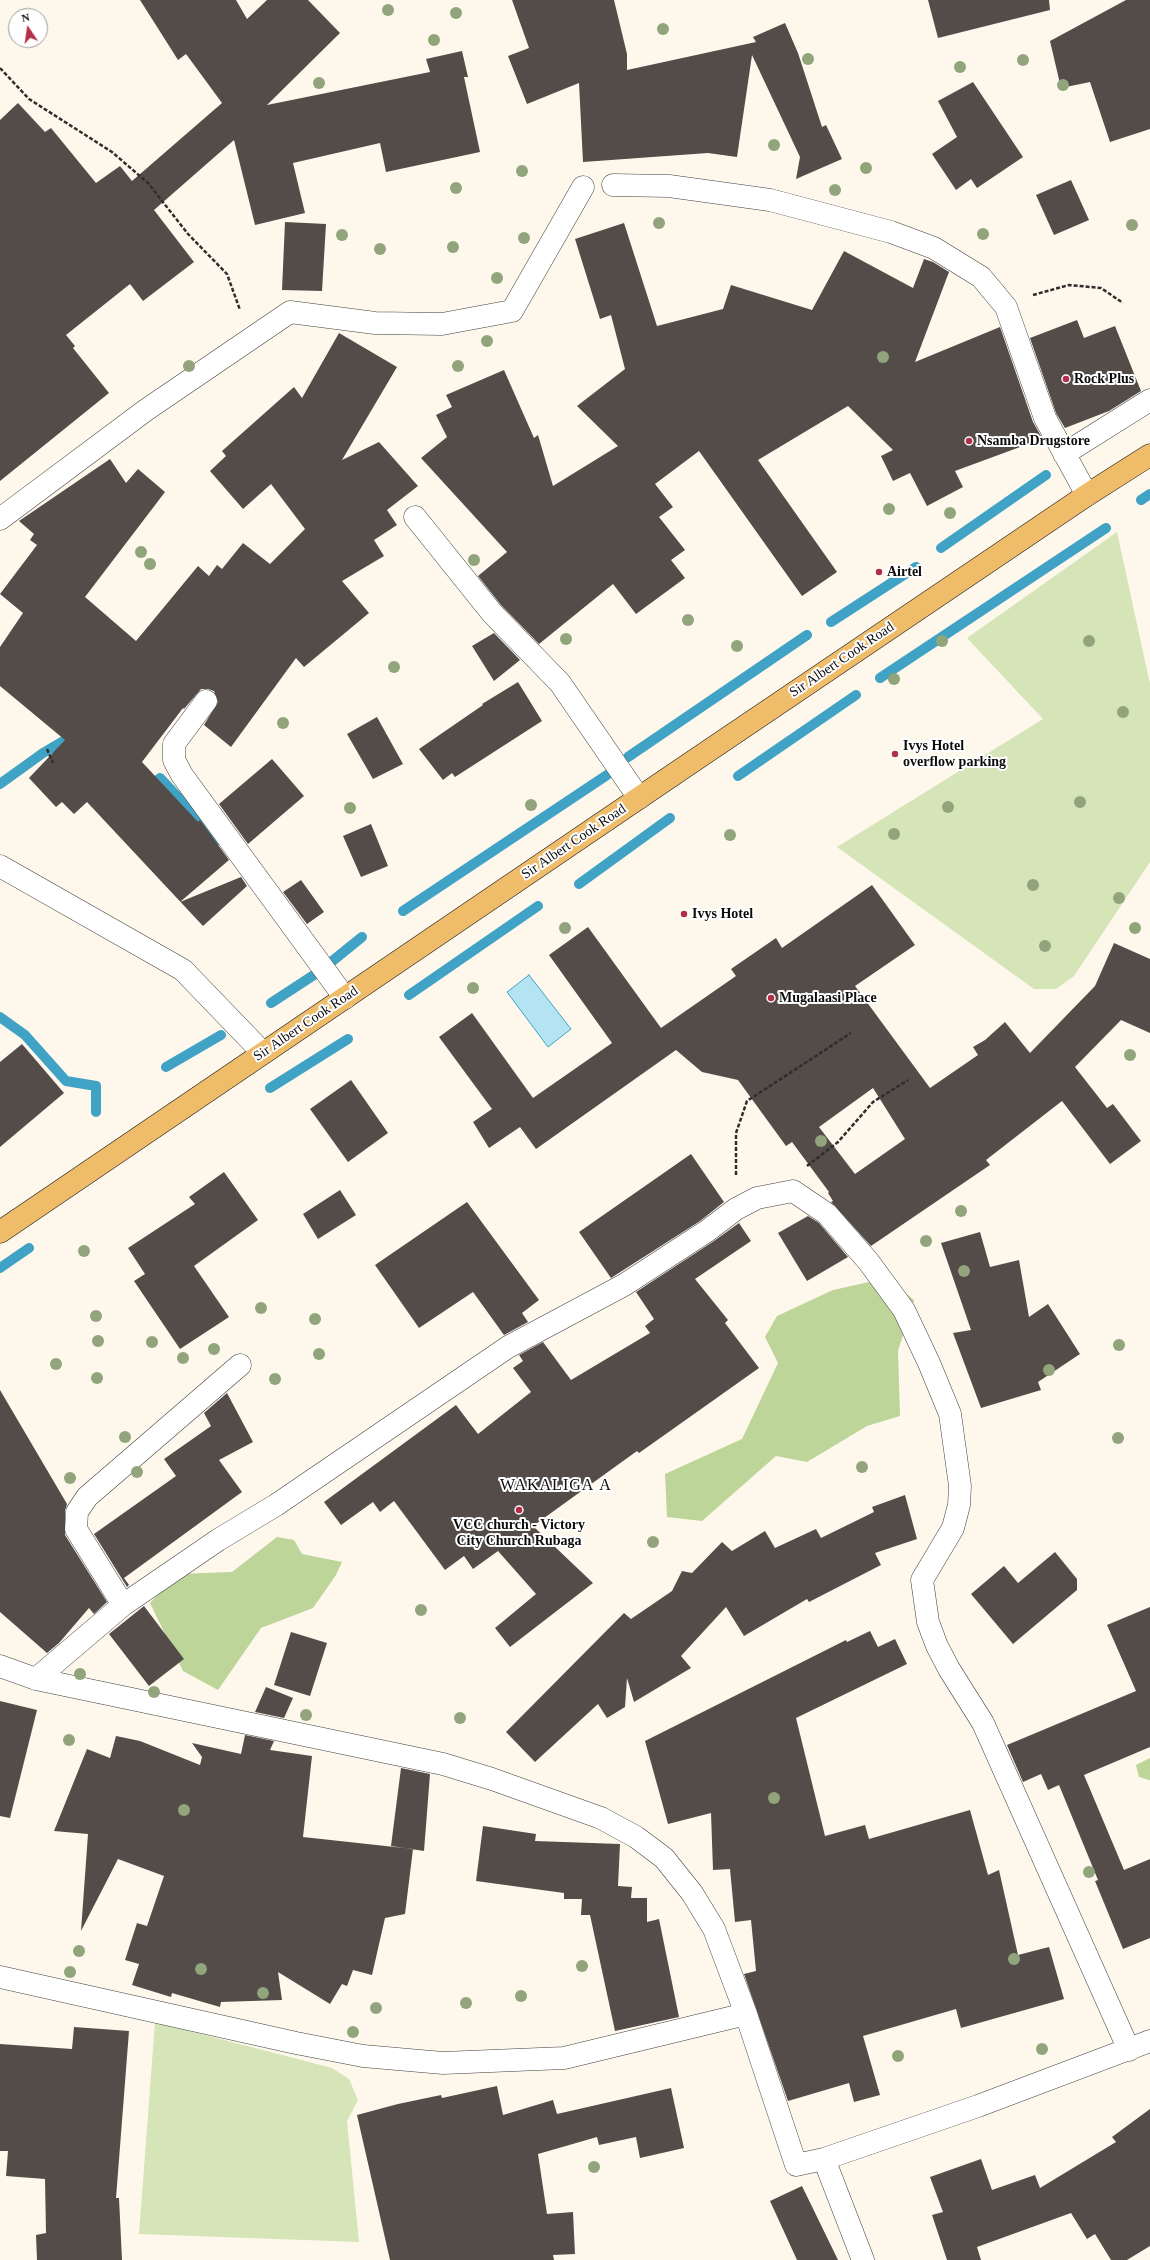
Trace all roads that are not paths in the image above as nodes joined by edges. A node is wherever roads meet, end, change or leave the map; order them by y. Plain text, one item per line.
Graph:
1 (613, 186) dead end
2 (583, 187) dead end
3 (1150, 400) edge
4 (1064, 454) junction
5 (1150, 455) edge
6 (1087, 495) junction
7 (415, 517) dead end
8 (0, 518) edge
9 (206, 701) dead end
10 (638, 798) junction
11 (0, 866) edge
12 (345, 998) junction
13 (263, 1054) junction
14 (0, 1232) edge
15 (240, 1365) dead end
16 (123, 1605) junction
17 (0, 1666) edge
18 (36, 1679) junction
19 (0, 1977) edge
20 (746, 2014) junction
21 (1150, 2041) edge
22 (1129, 2050) junction
23 (824, 2159) junction
24 (863, 2260) edge

1 - 4 street
2 - 8 street
3 - 4 street
4 - 6 street
5 - 6 main road, Sir Albert Cook Road
6 - 10 main road, Sir Albert Cook Road
7 - 10 street
9 - 12 street
10 - 12 main road, Sir Albert Cook Road
11 - 13 street
12 - 13 main road, Sir Albert Cook Road
13 - 14 main road, Sir Albert Cook Road
15 - 16 street
16 - 18 street
16 - 22 street
17 - 18 street
18 - 20 street
19 - 20 street
20 - 23 street
21 - 22 street
22 - 23 street
23 - 24 street

